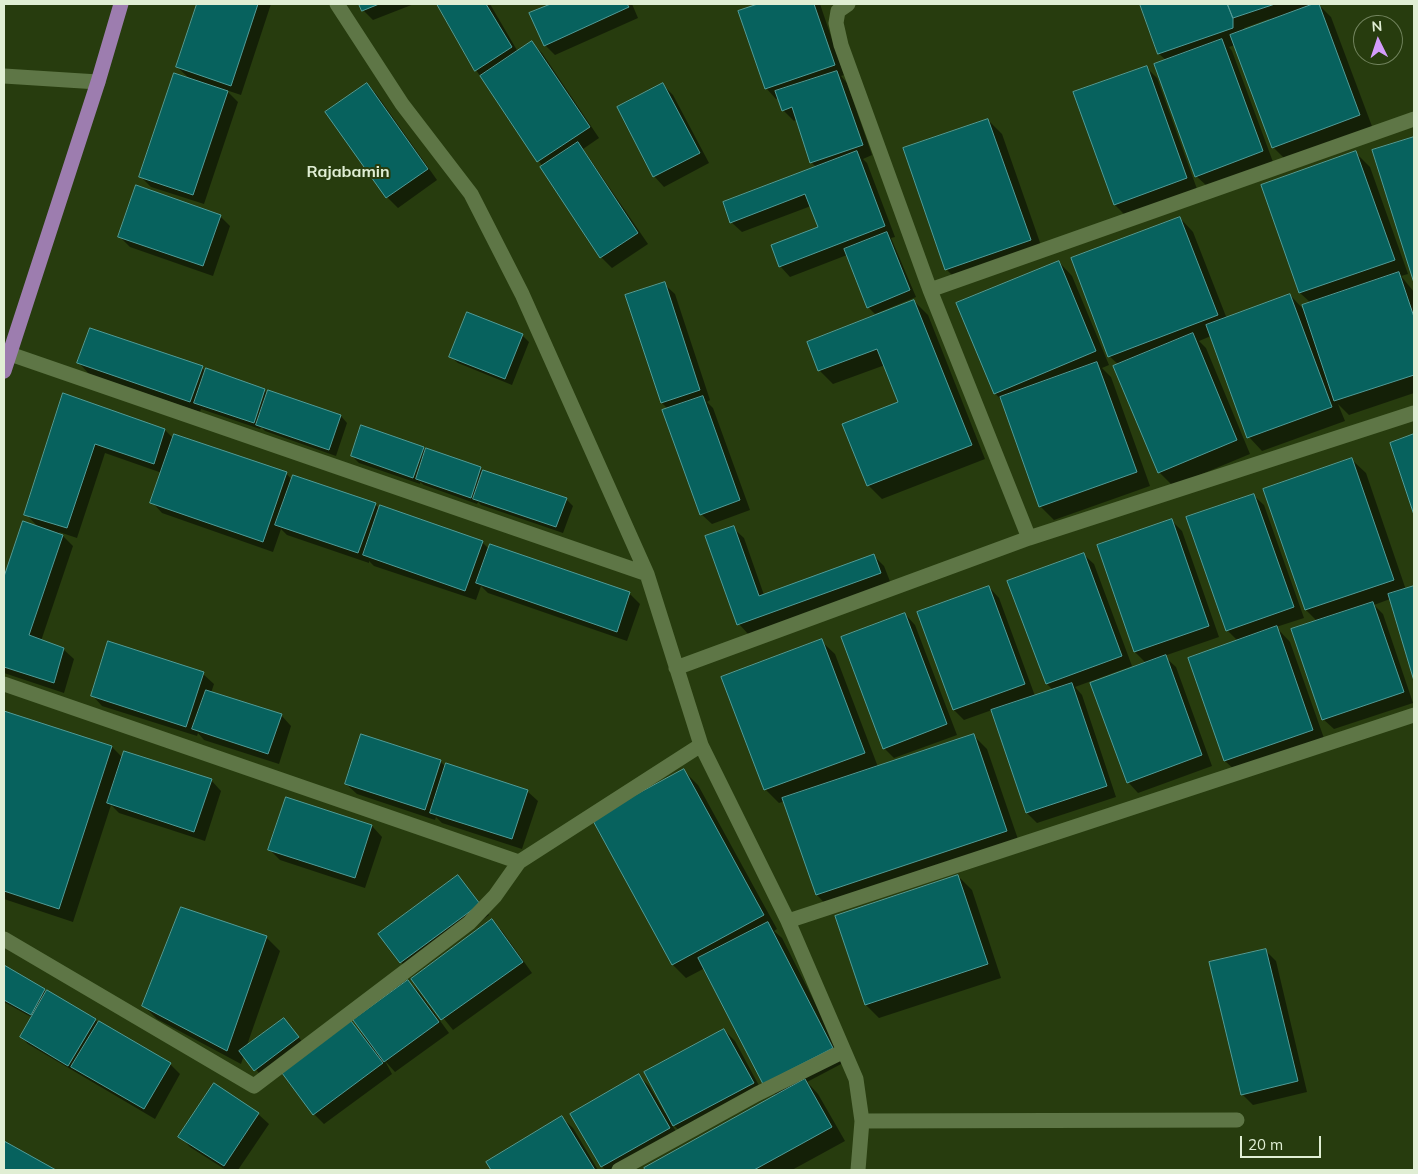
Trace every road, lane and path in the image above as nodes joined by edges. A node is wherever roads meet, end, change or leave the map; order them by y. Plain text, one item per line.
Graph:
1 (121, 4) edge
2 (337, 4) edge
3 (848, 4) edge
4 (4, 76) edge
5 (98, 82) junction
6 (1414, 119) edge
7 (930, 290) junction
8 (10, 354) junction
9 (4, 371) edge
10 (1414, 413) edge
11 (1029, 538) junction
12 (647, 574) junction
13 (676, 668) junction
14 (4, 684) edge
15 (1414, 715) edge
16 (701, 745) junction
17 (519, 862) junction
18 (788, 921) junction
19 (4, 939) edge
20 (844, 1051) junction
21 (1237, 1120) dead end
22 (862, 1121) junction
23 (619, 1170) edge
24 (858, 1170) edge

1 - 5 main road
2 - 12 street
3 - 7 street
4 - 5 street
5 - 8 main road
6 - 7 street
7 - 11 street
8 - 9 main road
8 - 12 street
10 - 11 street
11 - 13 street
12 - 13 street
13 - 16 street
14 - 17 street
15 - 18 street
16 - 17 street
16 - 18 street
17 - 19 street
18 - 20 street
20 - 22 street
20 - 23 street
21 - 22 street
22 - 24 street

